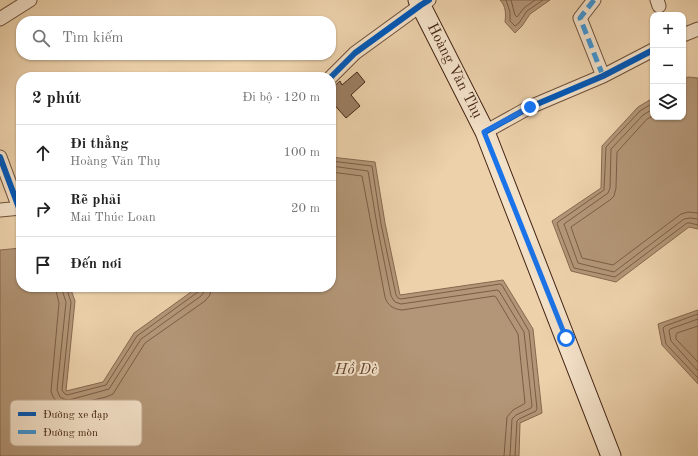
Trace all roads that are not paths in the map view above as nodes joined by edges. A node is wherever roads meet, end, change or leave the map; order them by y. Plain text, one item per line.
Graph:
1 (30, 0) edge
2 (594, 0) edge
3 (423, 2) edge
4 (0, 19) edge
5 (698, 29) edge
6 (686, 34) edge
7 (650, 52) edge
8 (336, 72) edge
9 (602, 76) junction
10 (484, 132) junction
11 (0, 157) edge
12 (16, 198) edge
13 (16, 208) edge
14 (0, 210) edge
15 (611, 456) edge

1 - 4 street
2 - 9 street
3 - 8 street
3 - 10 main road, Hoàng Văn Thụ
5 - 6 street
7 - 9 street
9 - 10 street
10 - 15 main road, Hoàng Văn Thụ
11 - 12 street
13 - 14 street

